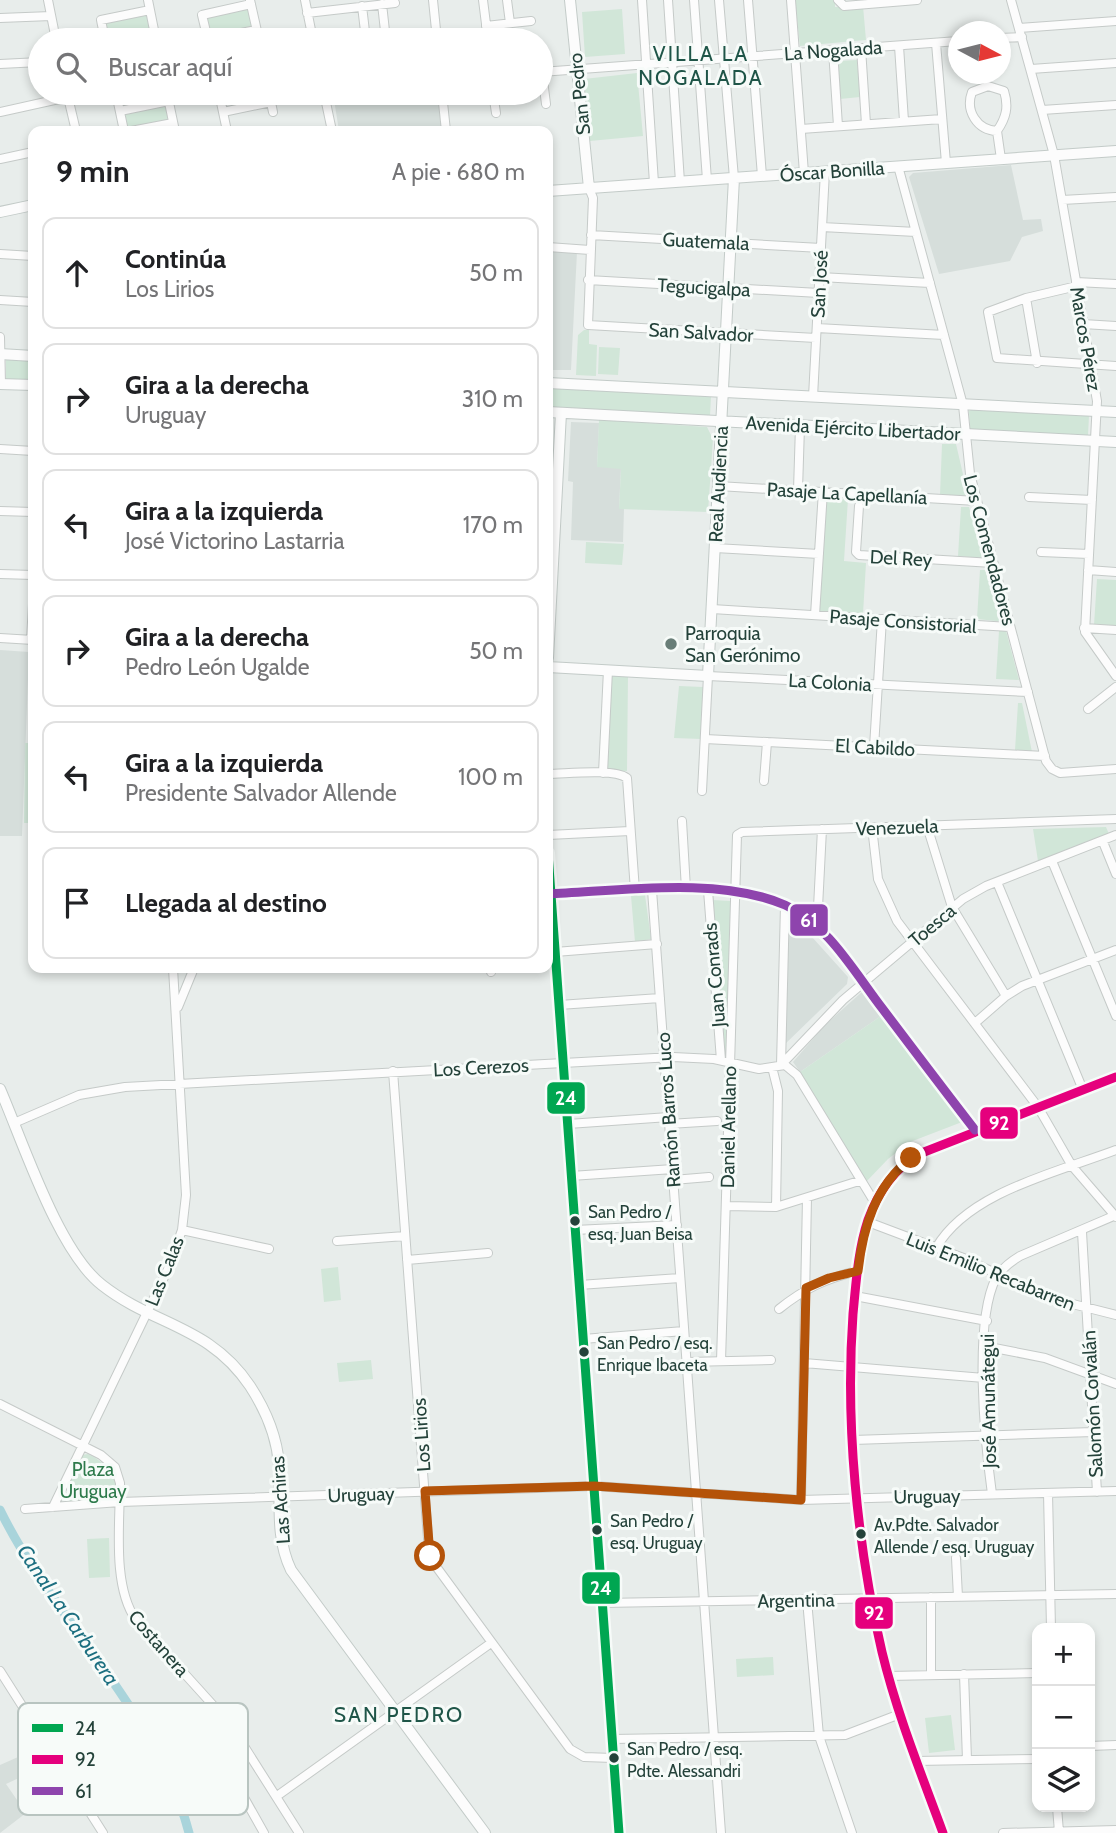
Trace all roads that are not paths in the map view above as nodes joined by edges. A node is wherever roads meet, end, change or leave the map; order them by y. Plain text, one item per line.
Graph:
1 (48, 0) edge
2 (148, 0) edge
3 (305, 0) edge
4 (433, 0) edge
5 (483, 0) edge
6 (507, 0) edge
7 (570, 0) edge
8 (642, 0) edge
9 (668, 0) edge
10 (694, 0) edge
11 (719, 0) edge
12 (748, 0) edge
13 (791, 0) edge
14 (916, 0) edge
15 (1011, 0) edge
16 (251, 2) edge
17 (839, 2) edge
18 (876, 2) edge
19 (395, 3) dead end
20 (382, 4) junction
21 (362, 6) junction
22 (150, 10) junction
23 (307, 13) junction
24 (51, 16) junction
25 (0, 18) edge
26 (531, 21) dead end
27 (1116, 21) edge
28 (510, 23) junction
29 (486, 26) joint
30 (54, 28) edge
31 (103, 28) edge
32 (153, 28) edge
33 (205, 28) edge
34 (256, 28) edge
35 (310, 28) edge
36 (365, 28) edge
37 (385, 28) edge
38 (436, 28) edge
39 (1020, 32) junction
40 (1011, 35) edge
41 (948, 42) edge
42 (936, 43) junction
43 (899, 46) junction
44 (861, 48) junction
45 (833, 50) junction
46 (795, 53) junction
47 (752, 56) junction
48 (724, 58) junction
49 (698, 60) junction
50 (672, 62) junction
51 (28, 63) edge
52 (646, 63) junction
53 (1116, 63) edge
54 (0, 64) edge
55 (577, 68) junction
56 (1031, 69) junction
57 (553, 71) edge
58 (28, 105) edge
59 (70, 105) edge
60 (119, 105) edge
61 (141, 105) edge
62 (170, 105) edge
63 (222, 105) edge
64 (257, 105) edge
65 (272, 105) edge
66 (327, 105) edge
67 (443, 105) edge
68 (495, 105) edge
69 (1116, 105) edge
70 (1042, 110) junction
71 (120, 111) junction
72 (0, 112) edge
73 (223, 112) junction
74 (273, 112) dead end
75 (496, 113) dead end
76 (942, 118) junction
77 (904, 121) junction
78 (866, 124) junction
79 (75, 126) edge
80 (123, 126) edge
81 (174, 126) edge
82 (226, 126) edge
83 (331, 126) edge
84 (445, 126) edge
85 (838, 126) junction
86 (801, 129) junction
87 (997, 131) junction
88 (1116, 151) edge
89 (28, 153) edge
90 (1054, 155) junction
91 (0, 159) edge
92 (1001, 159) junction
93 (946, 163) junction
94 (898, 166) junction
95 (825, 171) junction
96 (804, 173) junction
97 (762, 176) junction
98 (734, 178) junction
99 (707, 180) junction
100 (680, 182) junction
101 (654, 183) junction
102 (589, 188) junction
103 (553, 191) edge
104 (1116, 197) edge
105 (1062, 200) junction
106 (1116, 203) edge
107 (28, 206) edge
108 (0, 212) edge
109 (822, 227) junction
110 (916, 232) junction
111 (591, 235) junction
112 (730, 243) junction
113 (553, 247) edge
114 (821, 248) junction
115 (590, 250) junction
116 (0, 254) edge
117 (28, 256) edge
118 (820, 277) junction
119 (588, 280) junction
120 (930, 283) junction
121 (1077, 284) junction
122 (1116, 284) edge
123 (728, 288) junction
124 (819, 293) junction
125 (1026, 298) junction
126 (0, 300) edge
127 (28, 302) edge
128 (1083, 324) junction
129 (1116, 326) edge
130 (817, 328) junction
131 (726, 333) junction
132 (944, 335) junction
133 (0, 337) edge
134 (816, 338) junction
135 (1, 355) edge
136 (28, 356) edge
137 (1037, 363) junction
138 (1090, 365) junction
139 (1116, 366) edge
140 (553, 383) edge
141 (0, 384) edge
142 (28, 385) edge
143 (723, 392) junction
144 (813, 397) junction
145 (963, 405) junction
146 (1097, 411) junction
147 (553, 412) edge
148 (1116, 412) edge
149 (561, 413) junction
150 (722, 421) junction
151 (800, 426) junction
152 (964, 434) junction
153 (1096, 441) junction
154 (1116, 442) edge
155 (0, 449) edge
156 (28, 451) edge
157 (718, 486) junction
158 (798, 490) junction
159 (822, 491) junction
160 (1029, 497) dead end
161 (1092, 500) junction
162 (977, 501) junction
163 (859, 506) dead end
164 (0, 511) edge
165 (28, 512) edge
166 (553, 515) edge
167 (715, 548) junction
168 (1041, 552) dead end
169 (818, 554) junction
170 (1088, 554) junction
171 (993, 563) junction
172 (1088, 570) junction
173 (1116, 572) edge
174 (0, 574) edge
175 (28, 576) edge
176 (712, 609) junction
177 (815, 615) junction
178 (882, 620) junction
179 (1010, 627) junction
180 (1084, 628) junction
181 (1116, 630) edge
182 (0, 638) edge
183 (28, 640) edge
184 (553, 667) edge
185 (608, 670) junction
186 (708, 676) junction
187 (1116, 676) edge
188 (878, 684) junction
189 (1116, 687) edge
190 (1028, 692) junction
191 (1088, 709) dead end
192 (705, 739) junction
193 (767, 742) junction
194 (874, 747) junction
195 (1045, 757) junction
196 (1116, 769) edge
197 (603, 773) junction
198 (553, 774) edge
199 (764, 780) dead end
200 (702, 791) dead end
201 (1116, 820) edge
202 (682, 821) dead end
203 (928, 826) junction
204 (872, 827) junction
205 (822, 829) junction
206 (630, 831) junction
207 (553, 835) edge
208 (1116, 835) edge
209 (1103, 842) junction
210 (1052, 861) junction
211 (1116, 874) edge
212 (997, 882) junction
213 (686, 889) junction
214 (652, 890) junction
215 (708, 890) junction
216 (635, 891) junction
217 (737, 893) junction
218 (553, 894) edge
219 (785, 905) junction
220 (952, 907) junction
221 (817, 927) junction
222 (553, 933) edge
223 (912, 941) junction
224 (657, 944) junction
225 (1116, 950) edge
226 (555, 952) junction
227 (1092, 959) junction
228 (173, 973) edge
229 (192, 973) edge
230 (1037, 979) junction
231 (863, 982) junction
232 (1006, 996) junction
233 (660, 998) junction
234 (559, 1006) junction
235 (176, 1015) junction
236 (1116, 1016) edge
237 (975, 1023) junction
238 (665, 1058) junction
239 (725, 1061) junction
240 (563, 1063) junction
241 (776, 1066) junction
242 (393, 1072) junction
243 (1116, 1077) edge
244 (180, 1085) junction
245 (0, 1088) edge
246 (1083, 1090) junction
247 (1038, 1107) junction
248 (669, 1121) junction
249 (717, 1121) dead end
250 (15, 1123) junction
251 (568, 1124) junction
252 (975, 1130) junction
253 (1116, 1150) edge
254 (1072, 1166) junction
255 (673, 1169) junction
256 (571, 1177) junction
257 (709, 1177) dead end
258 (673, 1180) junction
259 (859, 1181) junction
260 (807, 1198) junction
261 (875, 1203) junction
262 (726, 1206) junction
263 (776, 1207) junction
264 (1115, 1216) edge
265 (868, 1222) junction
266 (677, 1225) junction
267 (182, 1230) junction
268 (575, 1230) junction
269 (1082, 1232) junction
270 (405, 1236) junction
271 (337, 1241) dead end
272 (936, 1248) junction
273 (269, 1249) dead end
274 (488, 1253) dead end
275 (407, 1260) junction
276 (858, 1271) junction
277 (999, 1274) junction
278 (680, 1278) junction
279 (579, 1285) junction
280 (806, 1288) junction
281 (855, 1296) junction
282 (779, 1309) dead end
283 (1087, 1310) junction
284 (148, 1311) junction
285 (1116, 1315) edge
286 (987, 1321) junction
287 (684, 1331) junction
288 (583, 1339) junction
289 (984, 1346) junction
290 (771, 1360) dead end
291 (721, 1361) junction
292 (687, 1362) junction
293 (804, 1363) junction
294 (849, 1367) junction
295 (1090, 1374) junction
296 (984, 1378) junction
297 (1116, 1384) edge
298 (0, 1404) edge
299 (1093, 1432) junction
300 (985, 1436) junction
301 (853, 1440) junction
302 (81, 1446) junction
303 (594, 1486) junction
304 (425, 1491) junction
305 (1116, 1491) edge
306 (1097, 1492) junction
307 (1048, 1493) junction
308 (696, 1494) junction
309 (992, 1494) junction
310 (858, 1497) junction
311 (279, 1498) junction
312 (801, 1500) junction
313 (120, 1502) junction
314 (53, 1507) junction
315 (25, 1509) dead end
316 (956, 1558) dead end
317 (1116, 1594) edge
318 (1050, 1595) junction
319 (931, 1597) junction
320 (958, 1597) junction
321 (872, 1598) junction
322 (807, 1600) junction
323 (705, 1602) junction
324 (602, 1603) junction
325 (1051, 1623) edge
326 (491, 1643) junction
327 (0, 1671) edge
328 (1032, 1673) edge
329 (964, 1674) junction
330 (888, 1675) junction
331 (931, 1675) junction
332 (20, 1703) edge
333 (211, 1703) edge
334 (395, 1711) junction
335 (900, 1714) junction
336 (819, 1736) junction
337 (714, 1738) junction
338 (612, 1739) junction
339 (1116, 1745) edge
340 (1095, 1746) edge
341 (248, 1752) edge
342 (613, 1758) junction
343 (1032, 1759) edge
344 (967, 1760) junction
345 (916, 1761) junction
346 (277, 1796) junction
347 (248, 1805) edge
348 (1057, 1812) edge
349 (92, 1815) edge
350 (1116, 1830) edge
351 (1059, 1832) edge
352 (103, 1833) edge
353 (264, 1833) edge
354 (299, 1833) edge
355 (485, 1833) edge
356 (619, 1833) edge
357 (721, 1833) edge
358 (852, 1833) edge
359 (943, 1833) edge
360 (1003, 1833) edge

1 - 24 street
2 - 22 street
3 - 23 street
4 - 38 street
5 - 29 street
6 - 28 street
7 - 55 street, San Pedro
8 - 52 street
9 - 50 street
10 - 49 street
11 - 48 street
12 - 47 street
13 - 46 street
14 - 18 street
15 - 39 street, Marcos Pérez
16 - 33 street
16 - 34 street
17 - 18 street
19 - 20 street
20 - 21 street
20 - 37 street
21 - 23 street
21 - 36 street
22 - 31 street
22 - 32 street
23 - 35 street
24 - 25 street
24 - 30 street
26 - 28 street
27 - 39 street
28 - 29 street
39 - 40 street
39 - 56 street, Marcos Pérez
41 - 42 street, La Nogalada
42 - 43 street, La Nogalada
42 - 76 street
43 - 44 street, La Nogalada
43 - 77 street
44 - 45 street, La Nogalada
44 - 78 street
45 - 46 street, La Nogalada
45 - 85 street
46 - 47 street, La Nogalada
46 - 86 street
47 - 48 street, La Nogalada
47 - 97 street
48 - 49 street, La Nogalada
48 - 98 street
49 - 50 street, La Nogalada
49 - 99 street
50 - 52 street, La Nogalada
50 - 100 street
51 - 54 street
52 - 55 street, La Nogalada
52 - 101 street
53 - 56 street
55 - 57 street, La Nogalada
55 - 102 street, San Pedro
56 - 70 street, Marcos Pérez
58 - 72 street
59 - 79 street
60 - 71 street
61 - 71 street
62 - 81 street
63 - 73 street
64 - 73 street
65 - 74 street
66 - 83 street
67 - 84 street
68 - 75 street
69 - 70 street
70 - 90 street, Marcos Pérez
71 - 80 street
73 - 82 street
76 - 77 street
76 - 93 street
77 - 78 street
78 - 85 street
85 - 86 street
86 - 96 street
87 - 87 street
87 - 92 street
88 - 90 street, Óscar Bonilla
89 - 91 street
90 - 92 street, Óscar Bonilla
90 - 105 street, Marcos Pérez
92 - 93 street, Óscar Bonilla
93 - 94 street, Óscar Bonilla
94 - 95 street, Óscar Bonilla
94 - 110 street, Los Comendadores
95 - 96 street, Óscar Bonilla
95 - 109 street, San José
96 - 97 street, Óscar Bonilla
97 - 98 street, Óscar Bonilla
98 - 99 street, Óscar Bonilla
98 - 112 street, Real Audiencia
99 - 100 street, Óscar Bonilla
100 - 101 street, Óscar Bonilla
101 - 102 street, Óscar Bonilla
102 - 103 street, Óscar Bonilla
102 - 111 street
104 - 105 street
104 - 106 street
105 - 121 street, Marcos Pérez
107 - 108 street
109 - 110 street
109 - 114 street, San José
110 - 120 street, Los Comendadores
111 - 112 street, Guatemala
111 - 115 street
112 - 114 street, Guatemala
112 - 123 street, Real Audiencia
113 - 115 street
114 - 118 street, San José
115 - 119 street
116 - 117 street
118 - 120 street
118 - 124 street, San José
119 - 123 street, Tegucigalpa
119 - 131 street, San Salvador
120 - 132 street, Los Comendadores
121 - 122 street
121 - 125 street
121 - 128 street, Marcos Pérez
123 - 124 street, Tegucigalpa
123 - 131 street, Real Audiencia
124 - 130 street, San José
125 - 137 street
125 - 137 street
126 - 127 street
128 - 129 street
128 - 138 street, Marcos Pérez
130 - 132 street
130 - 134 street, San José
131 - 134 street, San Salvador
131 - 143 street, Real Audiencia
132 - 145 street, Los Comendadores
133 - 135 street
134 - 144 street, San José
135 - 136 street
135 - 141 street
137 - 138 street
138 - 139 street
138 - 146 street, Marcos Pérez
140 - 143 street, Avenida Ejército Libertador
141 - 142 street
143 - 144 street, Avenida Ejército Libertador
143 - 150 street, Real Audiencia
144 - 145 street, Avenida Ejército Libertador
145 - 146 street, Avenida Ejército Libertador
145 - 152 street, Los Comendadores
146 - 148 street, Avenida Ejército Libertador
146 - 153 street, Marcos Pérez
147 - 149 street, Avenida Ejército Libertador
149 - 150 street, Avenida Ejército Libertador
149 - 166 street
150 - 151 street, Avenida Ejército Libertador
150 - 157 street, Real Audiencia
151 - 152 street, Avenida Ejército Libertador
151 - 158 street
152 - 153 street, Avenida Ejército Libertador
152 - 162 street, Los Comendadores
153 - 154 street, Avenida Ejército Libertador
153 - 161 street, Marcos Pérez
155 - 156 street
157 - 158 street, Pasaje La Capellanía
157 - 167 street, Real Audiencia
158 - 159 street, Pasaje La Capellanía
159 - 162 street, Pasaje La Capellanía
159 - 169 street
160 - 161 street
161 - 170 street, Marcos Pérez
162 - 171 street, Los Comendadores
163 - 171 street, Del Rey
164 - 165 street
167 - 169 street
167 - 176 street, Real Audiencia
168 - 170 street
169 - 177 street
170 - 172 street, Marcos Pérez
171 - 179 street, Los Comendadores
172 - 173 street
172 - 180 street, Marcos Pérez
174 - 175 street
176 - 177 street, Pasaje Consistorial
176 - 186 street, Real Audiencia
177 - 178 street, Pasaje Consistorial
178 - 179 street, Pasaje Consistorial
178 - 188 street
179 - 190 street, Los Comendadores
180 - 181 street
180 - 187 street
182 - 183 street
184 - 185 street, La Colonia
185 - 186 street, La Colonia
185 - 197 street
186 - 188 street, La Colonia
186 - 192 street, Real Audiencia
188 - 190 street, La Colonia
188 - 194 street
189 - 191 street
190 - 195 street, Los Comendadores
192 - 193 street, El Cabildo
192 - 200 street, Real Audiencia
193 - 194 street, El Cabildo
193 - 199 street
194 - 195 street, El Cabildo
195 - 196 street, Los Comendadores
197 - 198 street
197 - 206 street
201 - 203 street, Venezuela
202 - 213 street
203 - 204 street, Venezuela
203 - 220 street
204 - 205 street, Venezuela
204 - 223 street
205 - 217 street, Venezuela
205 - 221 street
206 - 207 street
206 - 216 street
208 - 209 street, Toesca
209 - 210 street, Toesca
209 - 211 street
210 - 212 street, Toesca
210 - 227 street
212 - 220 street, Toesca
212 - 230 street
213 - 214 street
213 - 215 street
214 - 216 street
214 - 224 street, Ramón Barros Luco
215 - 217 street
215 - 239 street, Juan Conrads
216 - 218 street
217 - 219 street
217 - 239 street, Daniel Arellano
219 - 221 street
219 - 241 street
220 - 223 street, Toesca
220 - 232 street
221 - 231 street
222 - 226 street
223 - 231 street, Toesca
223 - 237 street
224 - 226 street
224 - 233 street, Ramón Barros Luco
225 - 227 street
226 - 234 street
227 - 230 street
227 - 236 street
228 - 235 street, Las Calas
229 - 235 street, Las Calas
230 - 232 street
230 - 246 street
231 - 241 street, Toesca
231 - 252 street
232 - 237 street
233 - 234 street
233 - 238 street, Ramón Barros Luco
234 - 240 street
235 - 244 street, Las Calas
237 - 247 street
238 - 239 street, Los Cerezos
238 - 240 street, Los Cerezos
238 - 248 street, Ramón Barros Luco
239 - 241 street, Los Cerezos
239 - 262 street, Daniel Arellano
240 - 242 street, Los Cerezos
240 - 251 street
241 - 259 street
241 - 263 street
242 - 244 street, Los Cerezos
242 - 270 street, Los Lirios
243 - 246 street
244 - 250 street, Los Cerezos
244 - 267 street, Las Calas
245 - 250 street, Las Achiras
246 - 247 street
247 - 252 street
247 - 254 street
248 - 249 street
248 - 251 street
248 - 255 street, Ramón Barros Luco
250 - 284 street, Las Achiras
251 - 256 street
252 - 261 street
253 - 254 street
254 - 264 street
254 - 272 street
255 - 256 street
255 - 258 street, Ramón Barros Luco
256 - 268 street
257 - 258 street
258 - 266 street, Ramón Barros Luco
259 - 260 street
259 - 261 street
260 - 263 street
260 - 280 street
261 - 265 street
262 - 263 street
262 - 291 street, Daniel Arellano
264 - 269 street
265 - 272 street, Luis Emilio Recabarren
265 - 276 street
266 - 268 street
266 - 278 street, Ramón Barros Luco
267 - 273 street
267 - 284 street, Las Calas
268 - 279 street
269 - 277 street
269 - 283 street, Salomón Corvalán
270 - 271 street
270 - 275 street, Los Lirios
272 - 277 street, Luis Emilio Recabarren
274 - 275 street
275 - 304 street, Los Lirios
276 - 280 street
276 - 281 street
277 - 283 street, Luis Emilio Recabarren
277 - 286 street, José Amunátegui
278 - 279 street
278 - 287 street, Ramón Barros Luco
279 - 288 street
280 - 282 street
280 - 293 street
281 - 286 street
281 - 294 street
283 - 285 street, Luis Emilio Recabarren
283 - 295 street, Salomón Corvalán
284 - 302 street, Las Calas
284 - 311 street, Las Achiras
286 - 289 street, José Amunátegui
287 - 288 street
287 - 292 street, Ramón Barros Luco
288 - 303 street
289 - 295 street
289 - 296 street, José Amunátegui
290 - 291 street
291 - 292 street
292 - 308 street, Ramón Barros Luco
293 - 294 street
293 - 312 street
294 - 296 street
294 - 301 street
295 - 297 street
295 - 299 street, Salomón Corvalán
296 - 300 street, José Amunátegui
298 - 302 street, Costanera
299 - 300 street
299 - 306 street, Salomón Corvalán
300 - 301 street
300 - 309 street, José Amunátegui
301 - 310 street
302 - 313 street, Costanera
302 - 314 street, Las Calas
303 - 304 street, Uruguay
303 - 308 street, Uruguay
303 - 324 street
304 - 311 street, Uruguay
304 - 326 street, Los Lirios
305 - 306 street, Uruguay
306 - 307 street, Uruguay
307 - 309 street, Uruguay
307 - 318 street
308 - 312 street, Uruguay
308 - 323 street, Ramón Barros Luco
309 - 310 street, Uruguay
310 - 312 street, Uruguay
310 - 321 street
311 - 313 street, Uruguay
311 - 334 street, Las Achiras
313 - 314 street, Uruguay
313 - 333 street, Costanera
314 - 315 street, Uruguay
316 - 320 street
317 - 318 street, Argentina
318 - 320 street, Argentina
318 - 325 street
319 - 320 street, Argentina
319 - 321 street, Argentina
319 - 331 street
321 - 322 street, Argentina
321 - 330 street
322 - 323 street, Argentina
322 - 336 street
323 - 324 street, Argentina
323 - 337 street, Ramón Barros Luco
324 - 338 street
326 - 334 street
326 - 342 street, Los Lirios
327 - 332 street
328 - 329 street
329 - 331 street
329 - 344 street
330 - 331 street
330 - 335 street
334 - 346 street
334 - 355 street, Las Achiras
335 - 336 street
335 - 345 street
336 - 337 street
336 - 358 street
337 - 338 street
337 - 357 street, Ramón Barros Luco
338 - 342 street
339 - 340 street
341 - 346 street, Costanera
342 - 356 street
343 - 344 street
344 - 345 street
345 - 359 street
346 - 354 street, Costanera
347 - 353 street
348 - 351 street
349 - 352 street
350 - 351 street
351 - 360 street

